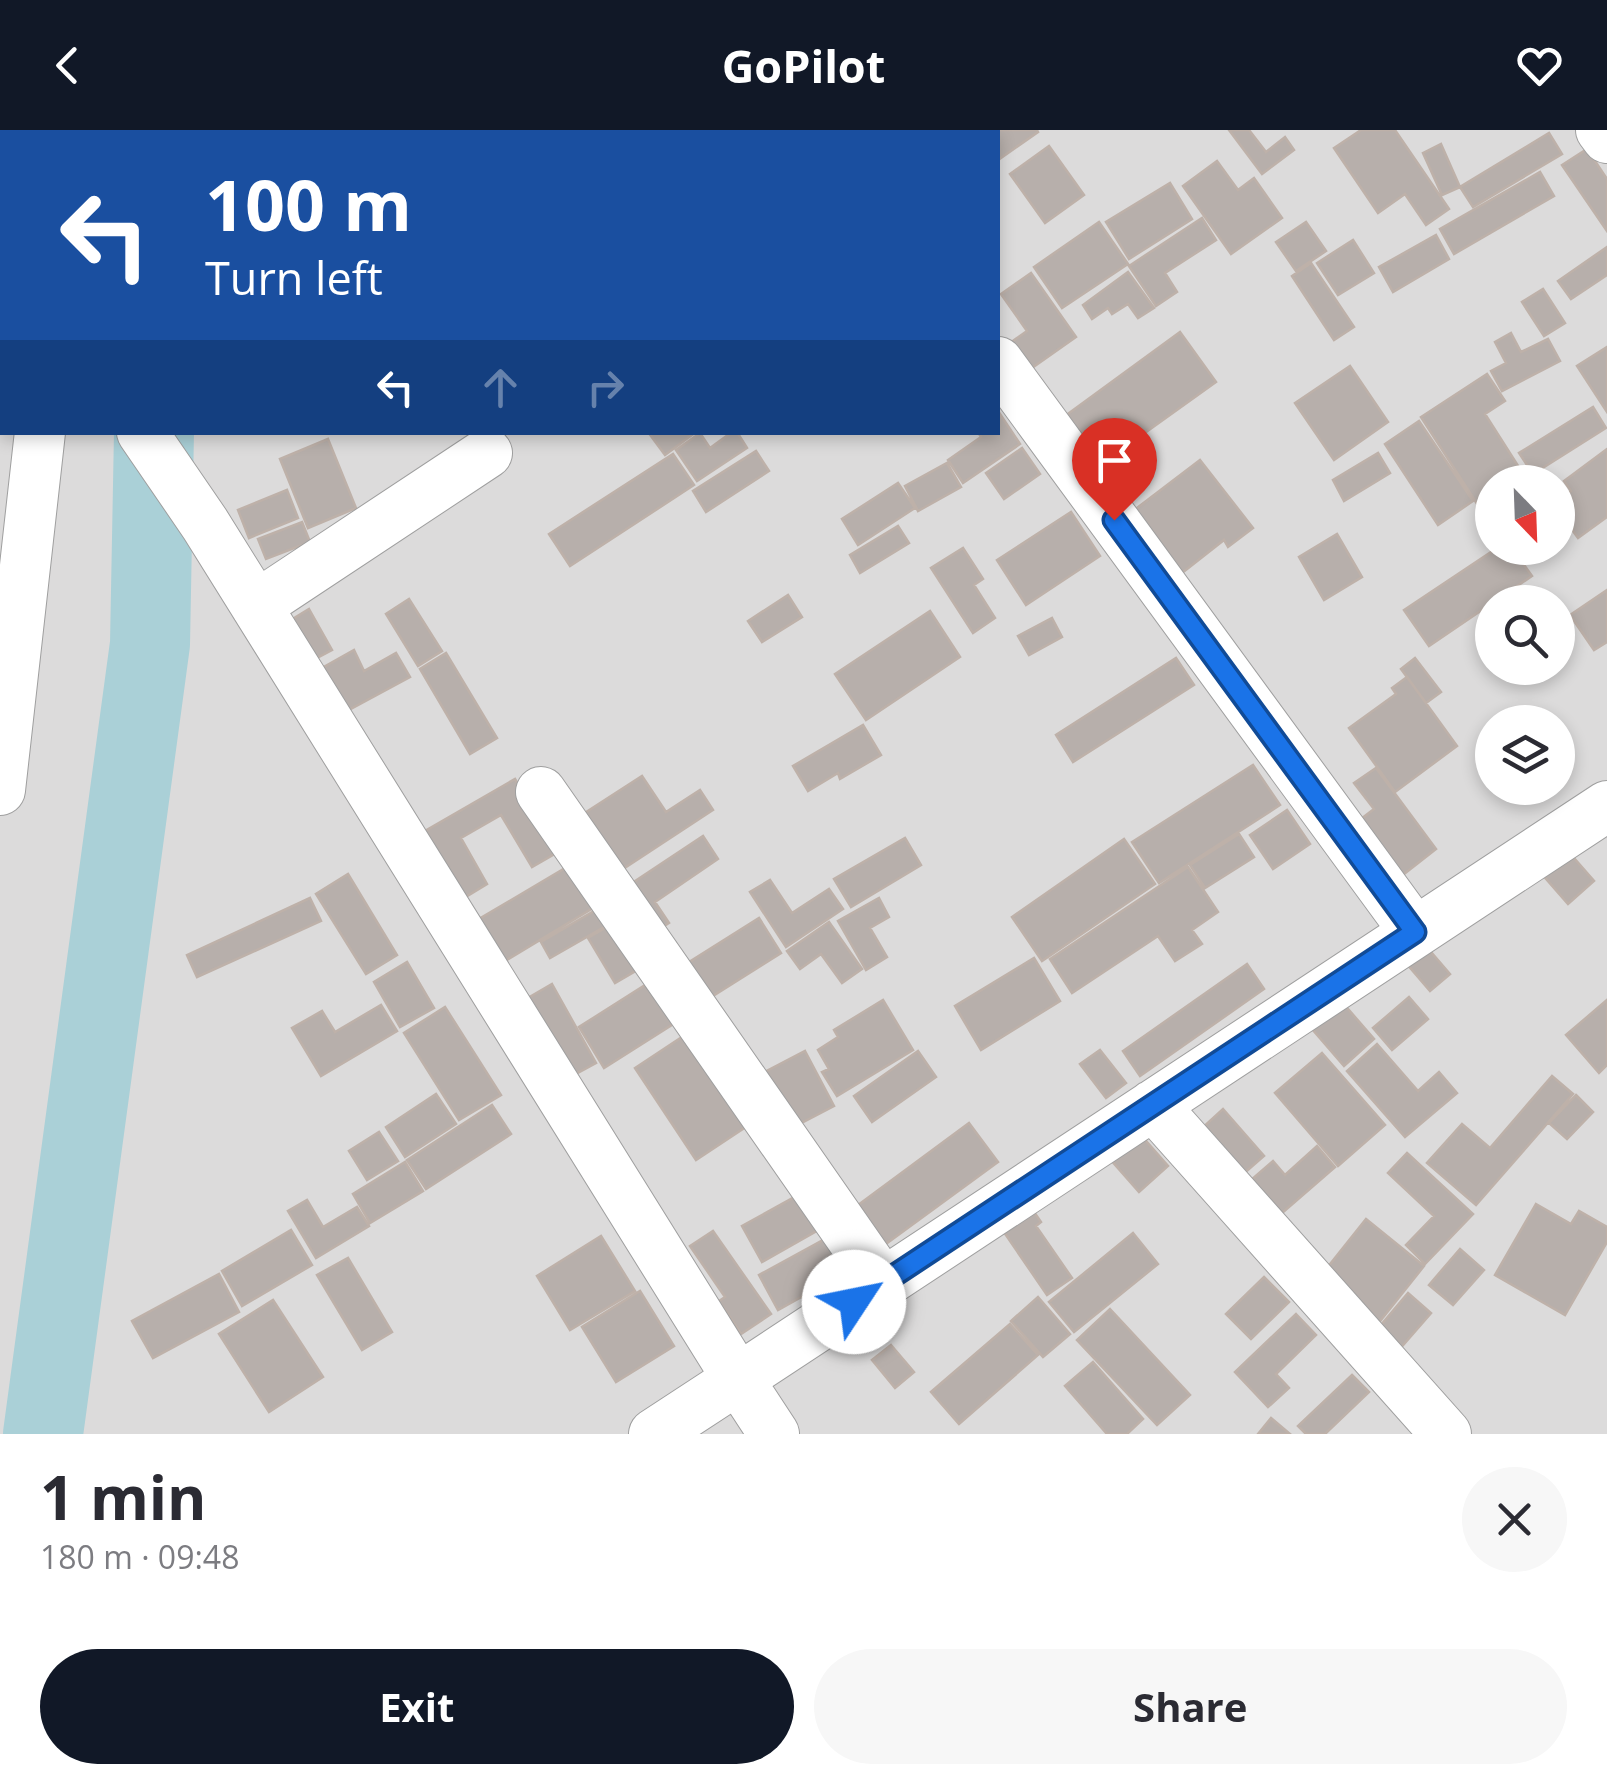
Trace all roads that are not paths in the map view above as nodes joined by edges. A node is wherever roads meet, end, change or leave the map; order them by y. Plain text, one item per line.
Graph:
1 (1601, 130) edge
2 (1607, 138) edge
3 (1000, 365) edge
4 (40, 435) edge
5 (144, 435) edge
6 (487, 454) dead end
7 (256, 606) junction
8 (0, 790) edge
9 (541, 792) dead end
10 (1607, 806) edge
11 (1415, 932) junction
12 (1153, 1105) junction
13 (883, 1283) junction
14 (738, 1379) junction
15 (654, 1434) edge
16 (774, 1434) edge
17 (1446, 1434) edge

1 - 2 street
3 - 11 street
4 - 8 street
5 - 7 street
6 - 7 street
7 - 14 street
9 - 13 street
10 - 11 street
11 - 12 street
12 - 13 street
12 - 17 street
13 - 14 street
14 - 15 street
14 - 16 street

